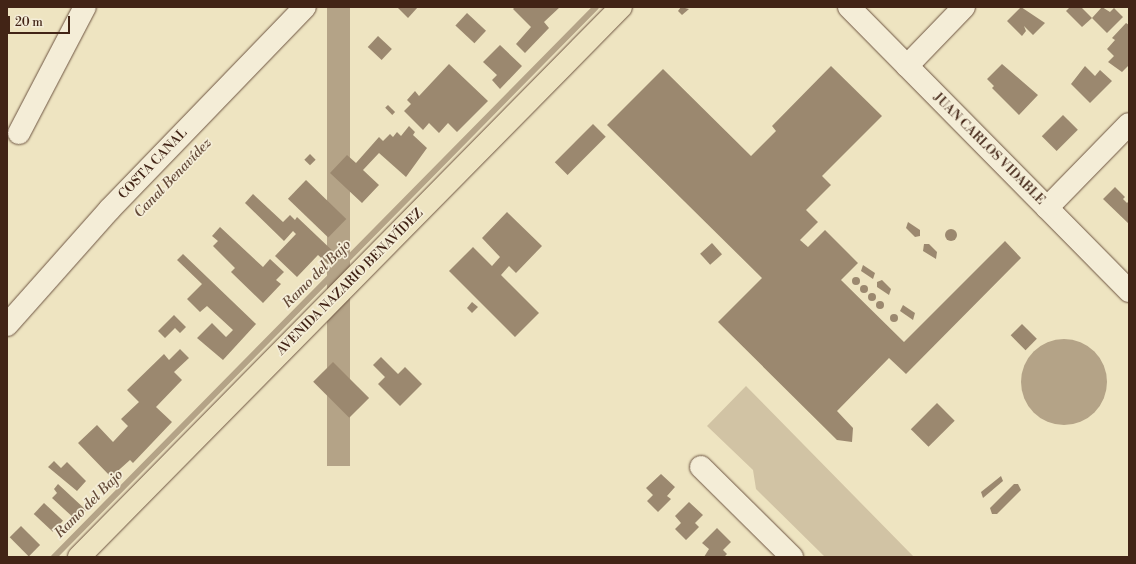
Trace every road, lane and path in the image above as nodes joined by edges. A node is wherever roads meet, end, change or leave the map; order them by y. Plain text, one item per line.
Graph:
1 (85, 7) edge
2 (305, 7) edge
3 (621, 7) edge
4 (849, 7) edge
5 (964, 7) edge
6 (906, 66) junction
7 (1129, 124) edge
8 (19, 133) dead end
9 (1047, 208) junction
10 (1129, 291) edge
11 (7, 325) edge
12 (701, 467) dead end
13 (79, 557) edge
14 (792, 557) edge

1 - 8 street
2 - 11 street, COSTA CANAL
3 - 13 main road, AVENIDA NAZARIO BENAVÍDEZ
4 - 6 street, JUAN CARLOS VIDABLE
5 - 6 street
6 - 9 street, JUAN CARLOS VIDABLE
7 - 9 street
9 - 10 street, JUAN CARLOS VIDABLE
12 - 14 street

